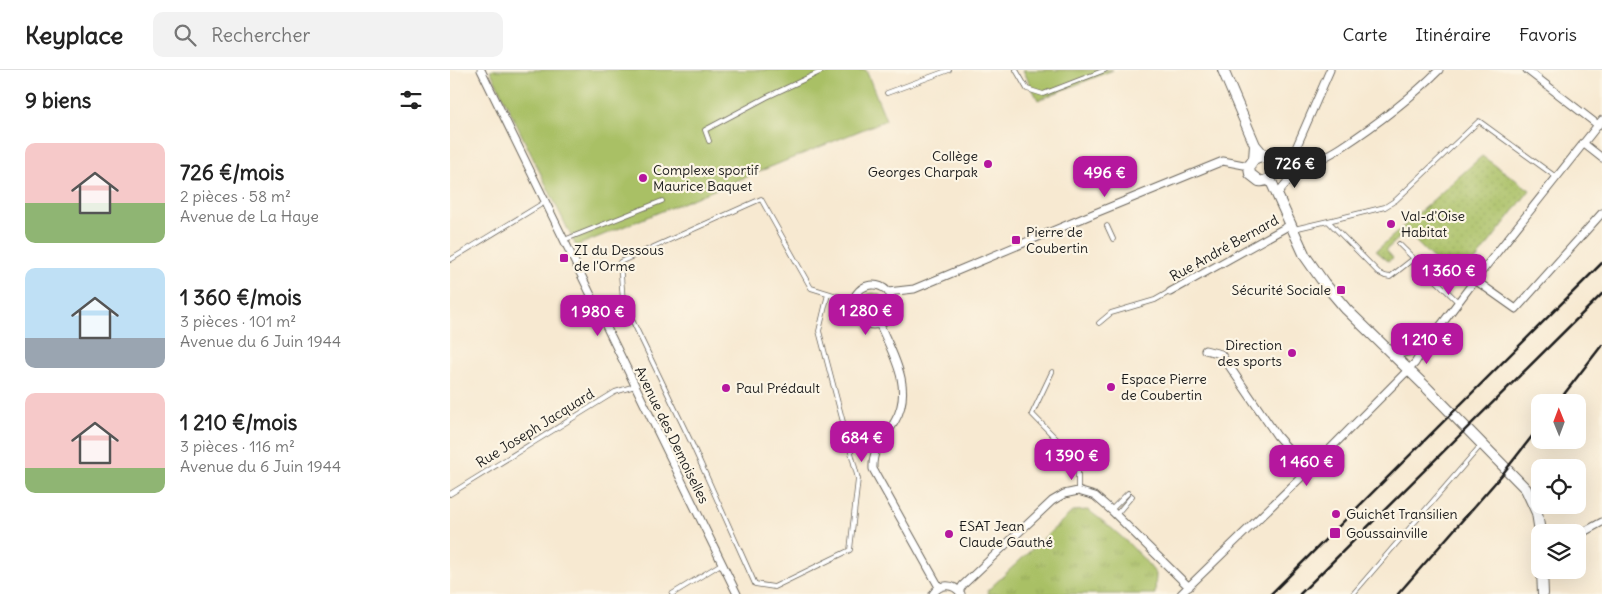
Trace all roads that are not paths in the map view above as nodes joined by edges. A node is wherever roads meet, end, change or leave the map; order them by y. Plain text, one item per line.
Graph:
1 (481, 70) edge
2 (824, 70) edge
3 (949, 70) edge
4 (1016, 70) edge
5 (1105, 70) edge
6 (1223, 70) edge
7 (1330, 70) edge
8 (1439, 70) edge
9 (1527, 70) edge
10 (887, 93) dead end
11 (1600, 122) edge
12 (709, 141) dead end
13 (1583, 143) junction
14 (1256, 144) junction
15 (1265, 157) junction
16 (1602, 158) edge
17 (1252, 163) junction
18 (1273, 164) junction
19 (1286, 166) junction
20 (1300, 171) junction
21 (1271, 177) junction
22 (1556, 177) junction
23 (1277, 195) junction
24 (662, 201) dead end
25 (545, 202) junction
26 (1602, 213) edge
27 (1328, 221) junction
28 (1108, 226) dead end
29 (1291, 228) junction
30 (563, 240) junction
31 (1113, 240) dead end
32 (1399, 244) dead end
33 (1413, 259) junction
34 (450, 260) edge
35 (1475, 280) junction
36 (888, 292) junction
37 (1170, 292) joint
38 (828, 294) junction
39 (853, 302) junction
40 (1458, 302) junction
41 (1099, 323) dead end
42 (880, 325) junction
43 (1426, 345) junction
44 (1205, 350) dead end
45 (1393, 355) junction
46 (1408, 371) junction
47 (1052, 372) dead end
48 (635, 386) junction
49 (1482, 443) junction
50 (1308, 470) junction
51 (1078, 491) junction
52 (450, 494) edge
53 (1130, 495) dead end
54 (1113, 512) junction
55 (1602, 522) edge
56 (1538, 524) edge
57 (1586, 531) edge
58 (721, 564) junction
59 (1542, 579) edge
60 (940, 587) junction
61 (1189, 587) junction
62 (960, 592) edge
63 (672, 594) edge
64 (737, 594) edge
65 (933, 594) edge
66 (1181, 594) edge
67 (1353, 594) edge
68 (1543, 594) edge

1 - 25 street, Avenue des Demoiselles
2 - 12 lane
3 - 10 lane
4 - 5 lane
6 - 14 street
7 - 19 street
8 - 20 street
9 - 11 street
11 - 13 street
13 - 16 street
13 - 22 street
14 - 15 street
14 - 17 street
15 - 17 street
15 - 18 street
17 - 21 street
17 - 36 street
18 - 19 street
18 - 21 street
19 - 20 street
19 - 21 street
20 - 23 street
21 - 23 street
22 - 27 lane
22 - 35 street
23 - 29 street
24 - 30 lane
25 - 30 street, Avenue des Demoiselles
25 - 34 lane
26 - 35 street
27 - 29 lane
27 - 33 lane
28 - 31 lane
29 - 37 street, Rue André Bernard
29 - 45 street
30 - 48 street, Avenue des Demoiselles
32 - 33 lane
33 - 40 lane
35 - 40 street
36 - 39 street
36 - 42 street
37 - 41 lane
38 - 38 lane
38 - 39 lane
39 - 42 street
40 - 43 street
42 - 60 street
43 - 45 street
43 - 46 street
44 - 50 street
45 - 46 street
46 - 49 street
46 - 50 street
47 - 51 lane
48 - 52 lane, Rue Joseph Jacquard
48 - 58 street, Avenue des Demoiselles
49 - 56 street
49 - 67 lane
50 - 61 street
51 - 54 street
51 - 62 street
53 - 54 lane
54 - 61 street
55 - 57 street
58 - 63 lane
58 - 64 street, Avenue des Demoiselles
59 - 68 street
60 - 62 street
60 - 65 street
61 - 66 street

